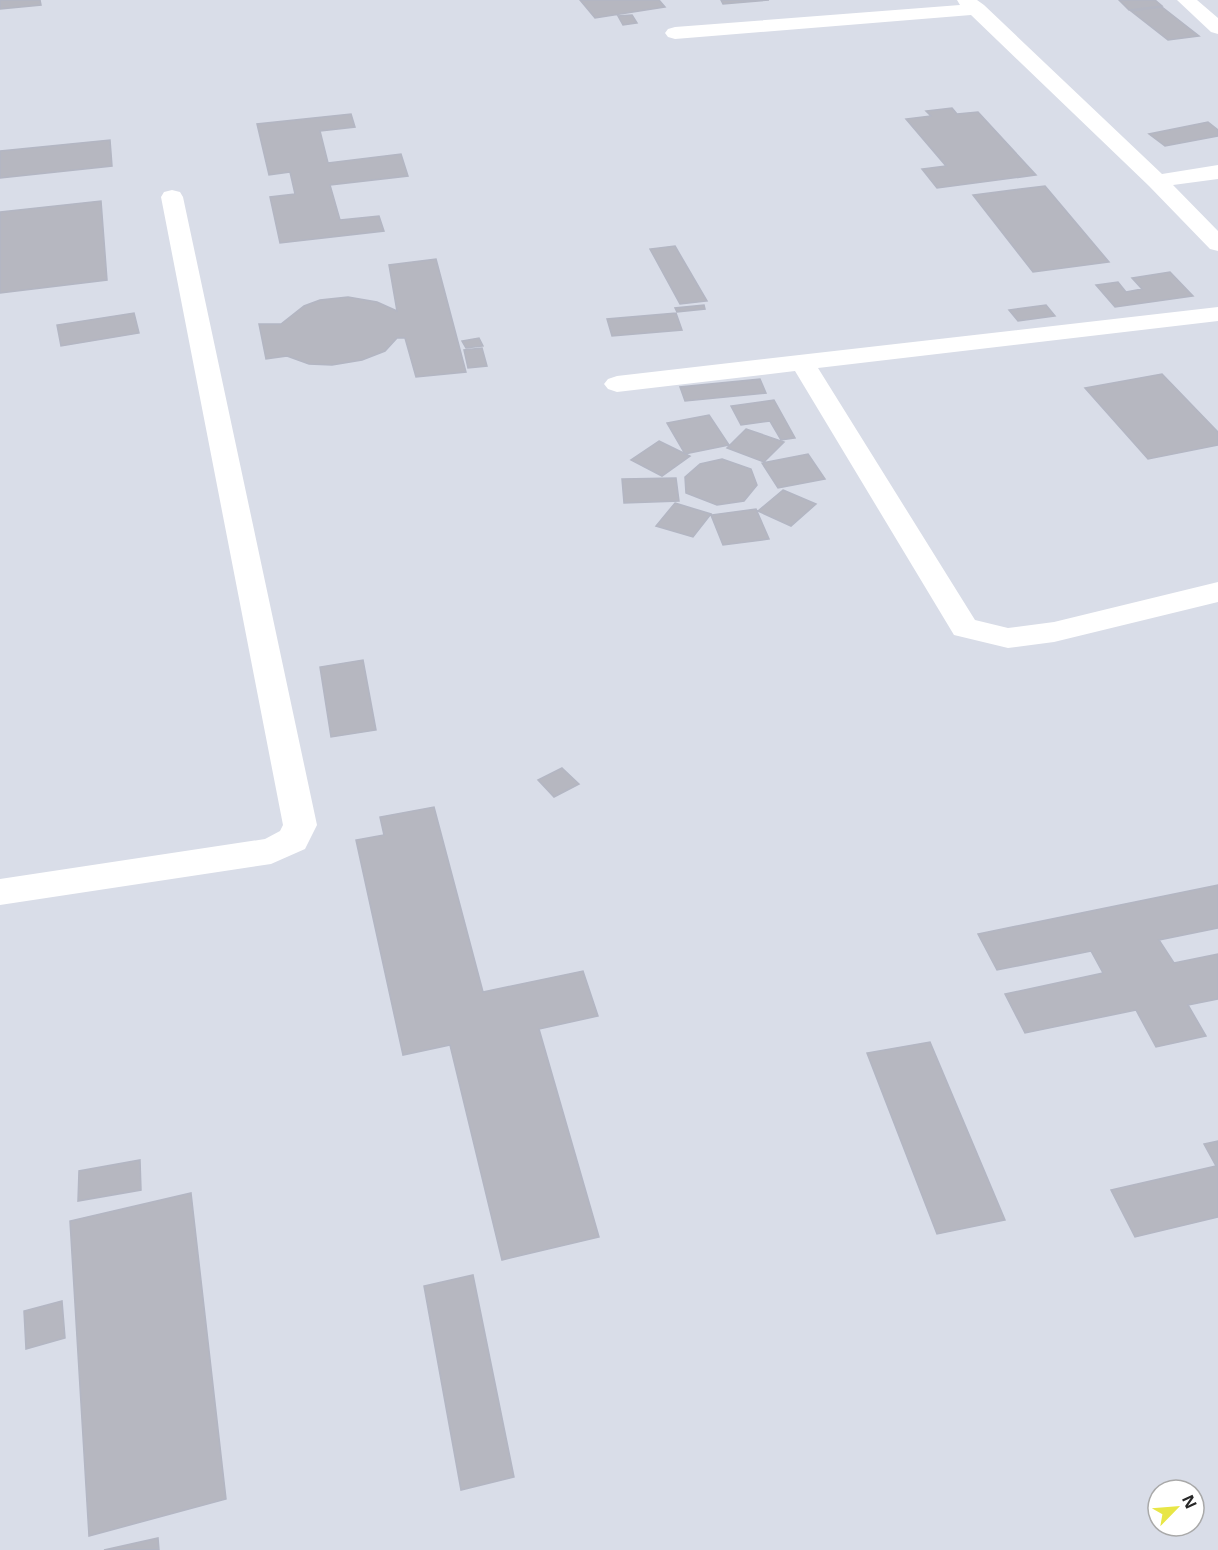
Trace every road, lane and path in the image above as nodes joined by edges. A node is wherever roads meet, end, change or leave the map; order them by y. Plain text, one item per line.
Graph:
1 (1186, 0) edge
2 (972, 4) edge
3 (1218, 28) edge
4 (675, 33) dead end
5 (1218, 172) edge
6 (1157, 181) junction
7 (172, 197) dead end
8 (1218, 244) edge
9 (1218, 314) edge
10 (802, 362) junction
11 (617, 384) dead end
12 (1218, 592) edge
13 (0, 891) edge

1 - 3 street
2 - 4 street
2 - 6 street
5 - 6 street
6 - 8 street
7 - 13 street
9 - 10 street
10 - 11 street
10 - 12 street

